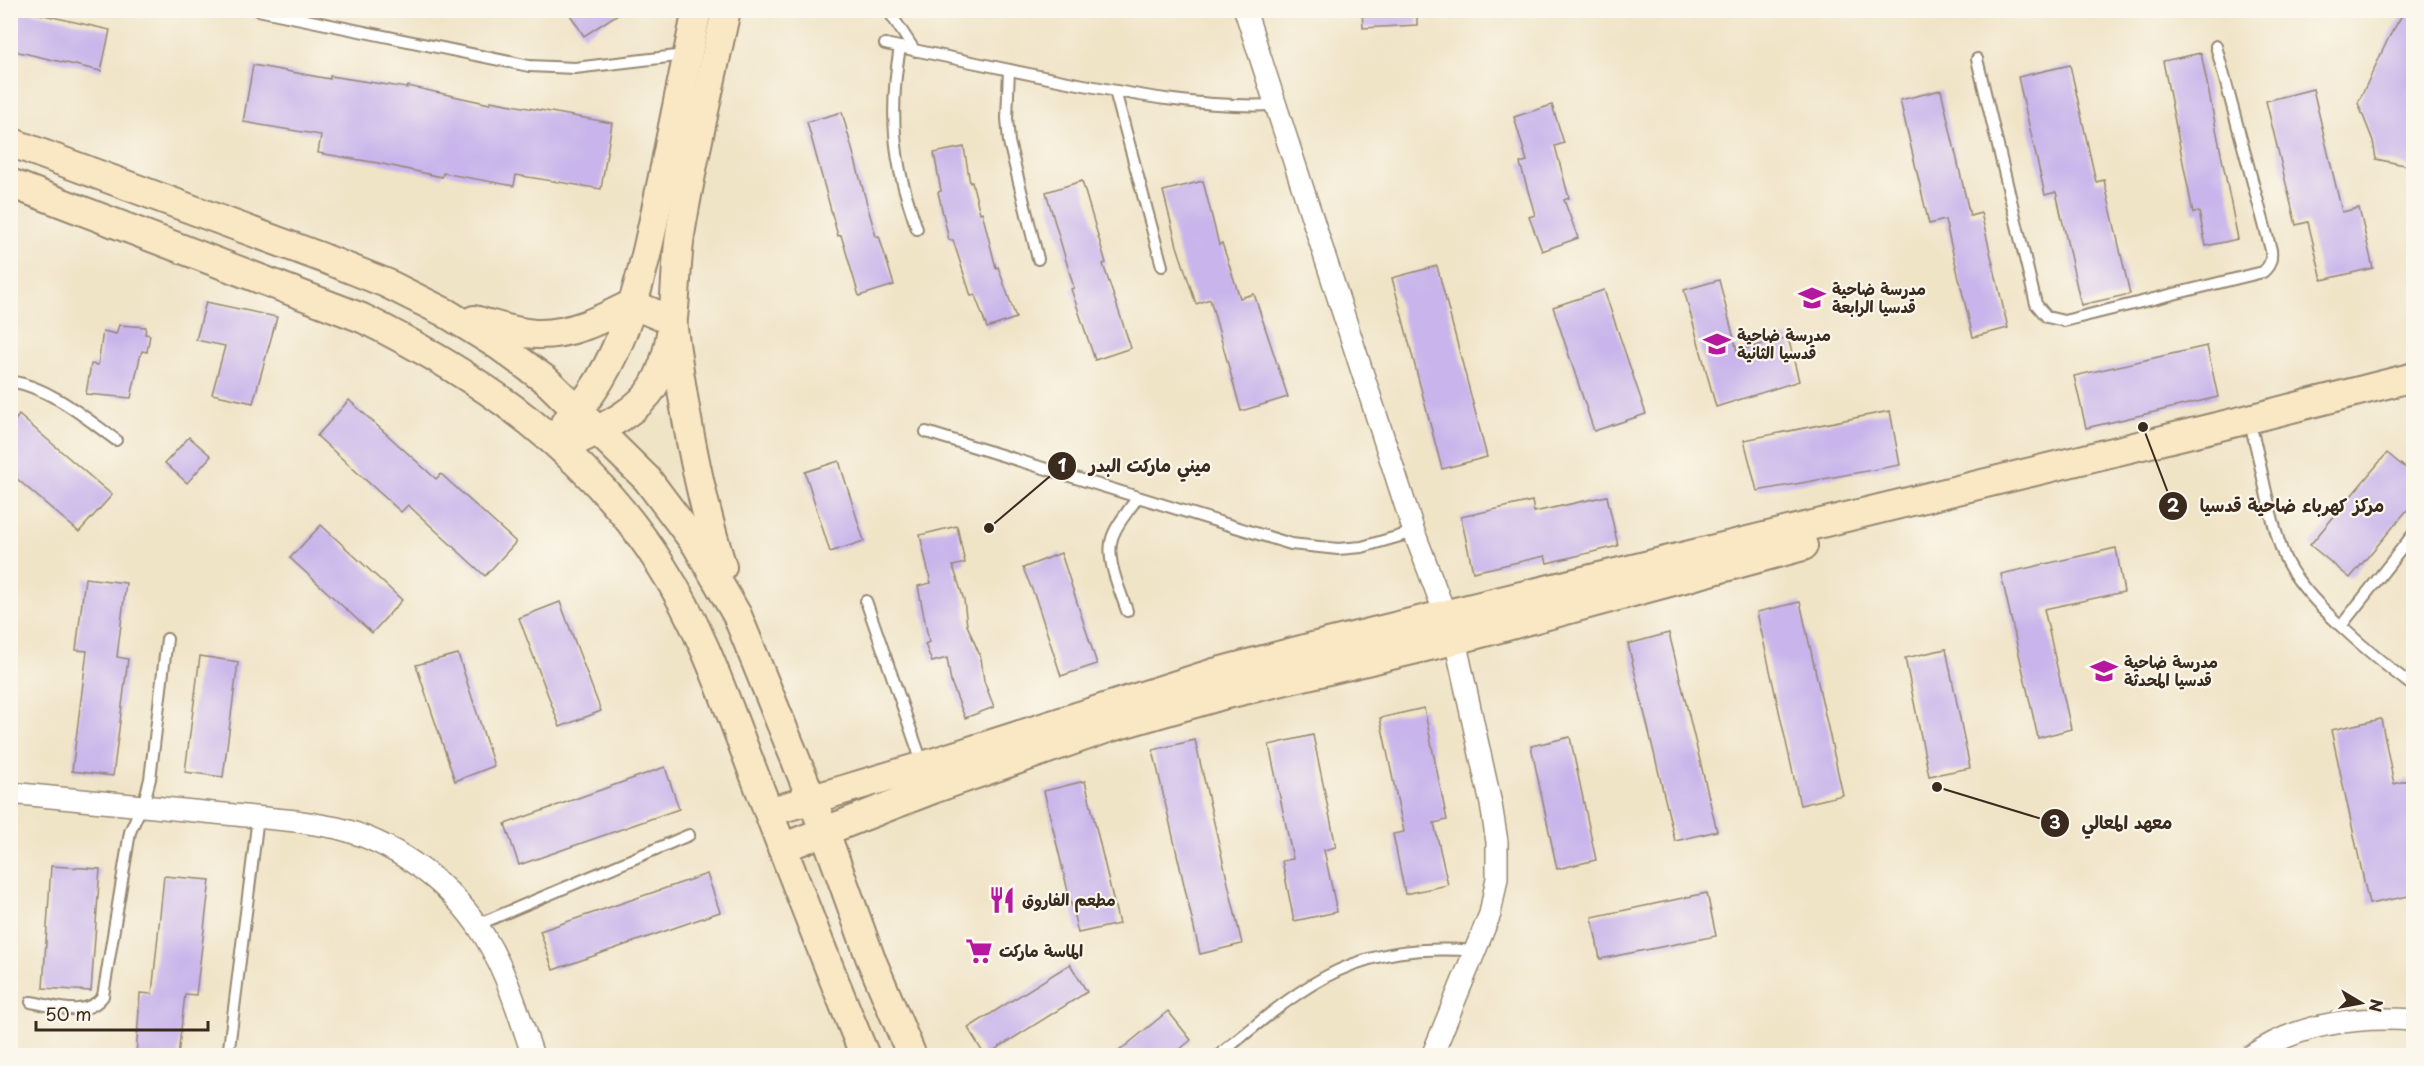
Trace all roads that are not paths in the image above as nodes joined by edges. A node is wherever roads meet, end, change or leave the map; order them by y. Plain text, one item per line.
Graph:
1 (258, 10) edge
2 (697, 10) edge
3 (726, 10) edge
4 (888, 10) edge
5 (1245, 10) edge
6 (885, 44) dead end
7 (2216, 45) dead end
8 (900, 47) junction
9 (915, 51) junction
10 (688, 55) junction
11 (1977, 59) dead end
12 (1009, 70) junction
13 (1115, 91) junction
14 (1275, 105) junction
15 (10, 142) edge
16 (10, 183) edge
17 (917, 229) dead end
18 (1038, 259) dead end
19 (1162, 266) dead end
20 (632, 304) junction
21 (446, 313) junction
22 (672, 321) junction
23 (2414, 377) edge
24 (10, 381) edge
25 (2397, 393) edge
26 (588, 421) junction
27 (2251, 427) junction
28 (926, 432) dead end
29 (116, 440) dead end
30 (556, 443) junction
31 (2040, 478) junction
32 (1137, 498) junction
33 (1414, 532) junction
34 (2414, 533) edge
35 (866, 601) dead end
36 (1127, 611) dead end
37 (1445, 614) junction
38 (737, 615) junction
39 (2341, 626) junction
40 (167, 639) dead end
41 (1455, 640) junction
42 (1327, 657) junction
43 (2414, 687) edge
44 (928, 778) junction
45 (10, 793) edge
46 (812, 799) junction
47 (141, 807) junction
48 (769, 812) junction
49 (258, 817) junction
50 (825, 832) junction
51 (689, 835) dead end
52 (782, 848) junction
53 (477, 925) junction
54 (1476, 951) junction
55 (31, 1002) dead end
56 (2414, 1020) edge
57 (228, 1056) edge
58 (533, 1056) edge
59 (865, 1056) edge
60 (912, 1056) edge
61 (1218, 1056) edge
62 (1432, 1056) edge
63 (2251, 1056) edge

1 - 10 lane
2 - 10 street
3 - 22 street
4 - 9 lane
5 - 14 street
6 - 8 lane
7 - 11 lane
8 - 9 lane
8 - 17 lane
9 - 12 lane
10 - 20 street
12 - 13 lane
12 - 18 lane
13 - 14 lane
13 - 19 lane
14 - 33 street
15 - 21 street
16 - 30 street
20 - 21 street
20 - 22 street
20 - 26 street
21 - 26 street
22 - 26 street
22 - 38 street
23 - 25 street
24 - 29 lane
25 - 27 street
26 - 30 street
26 - 38 street
27 - 31 street
27 - 39 lane
28 - 32 lane
30 - 48 street
31 - 37 street
31 - 41 street
32 - 33 lane
32 - 36 lane
33 - 37 street
34 - 39 lane
35 - 44 lane
37 - 41 street
37 - 42 street
38 - 46 street
39 - 43 lane
40 - 47 lane
41 - 42 street
41 - 54 street
42 - 44 street
44 - 46 street
44 - 50 street
45 - 47 street
46 - 48 street
46 - 50 street
47 - 49 street
47 - 55 lane
48 - 52 street
49 - 53 street
49 - 57 lane
50 - 52 street
50 - 60 street
51 - 53 lane
52 - 59 street
53 - 58 street
54 - 61 lane
54 - 62 street
56 - 63 street

